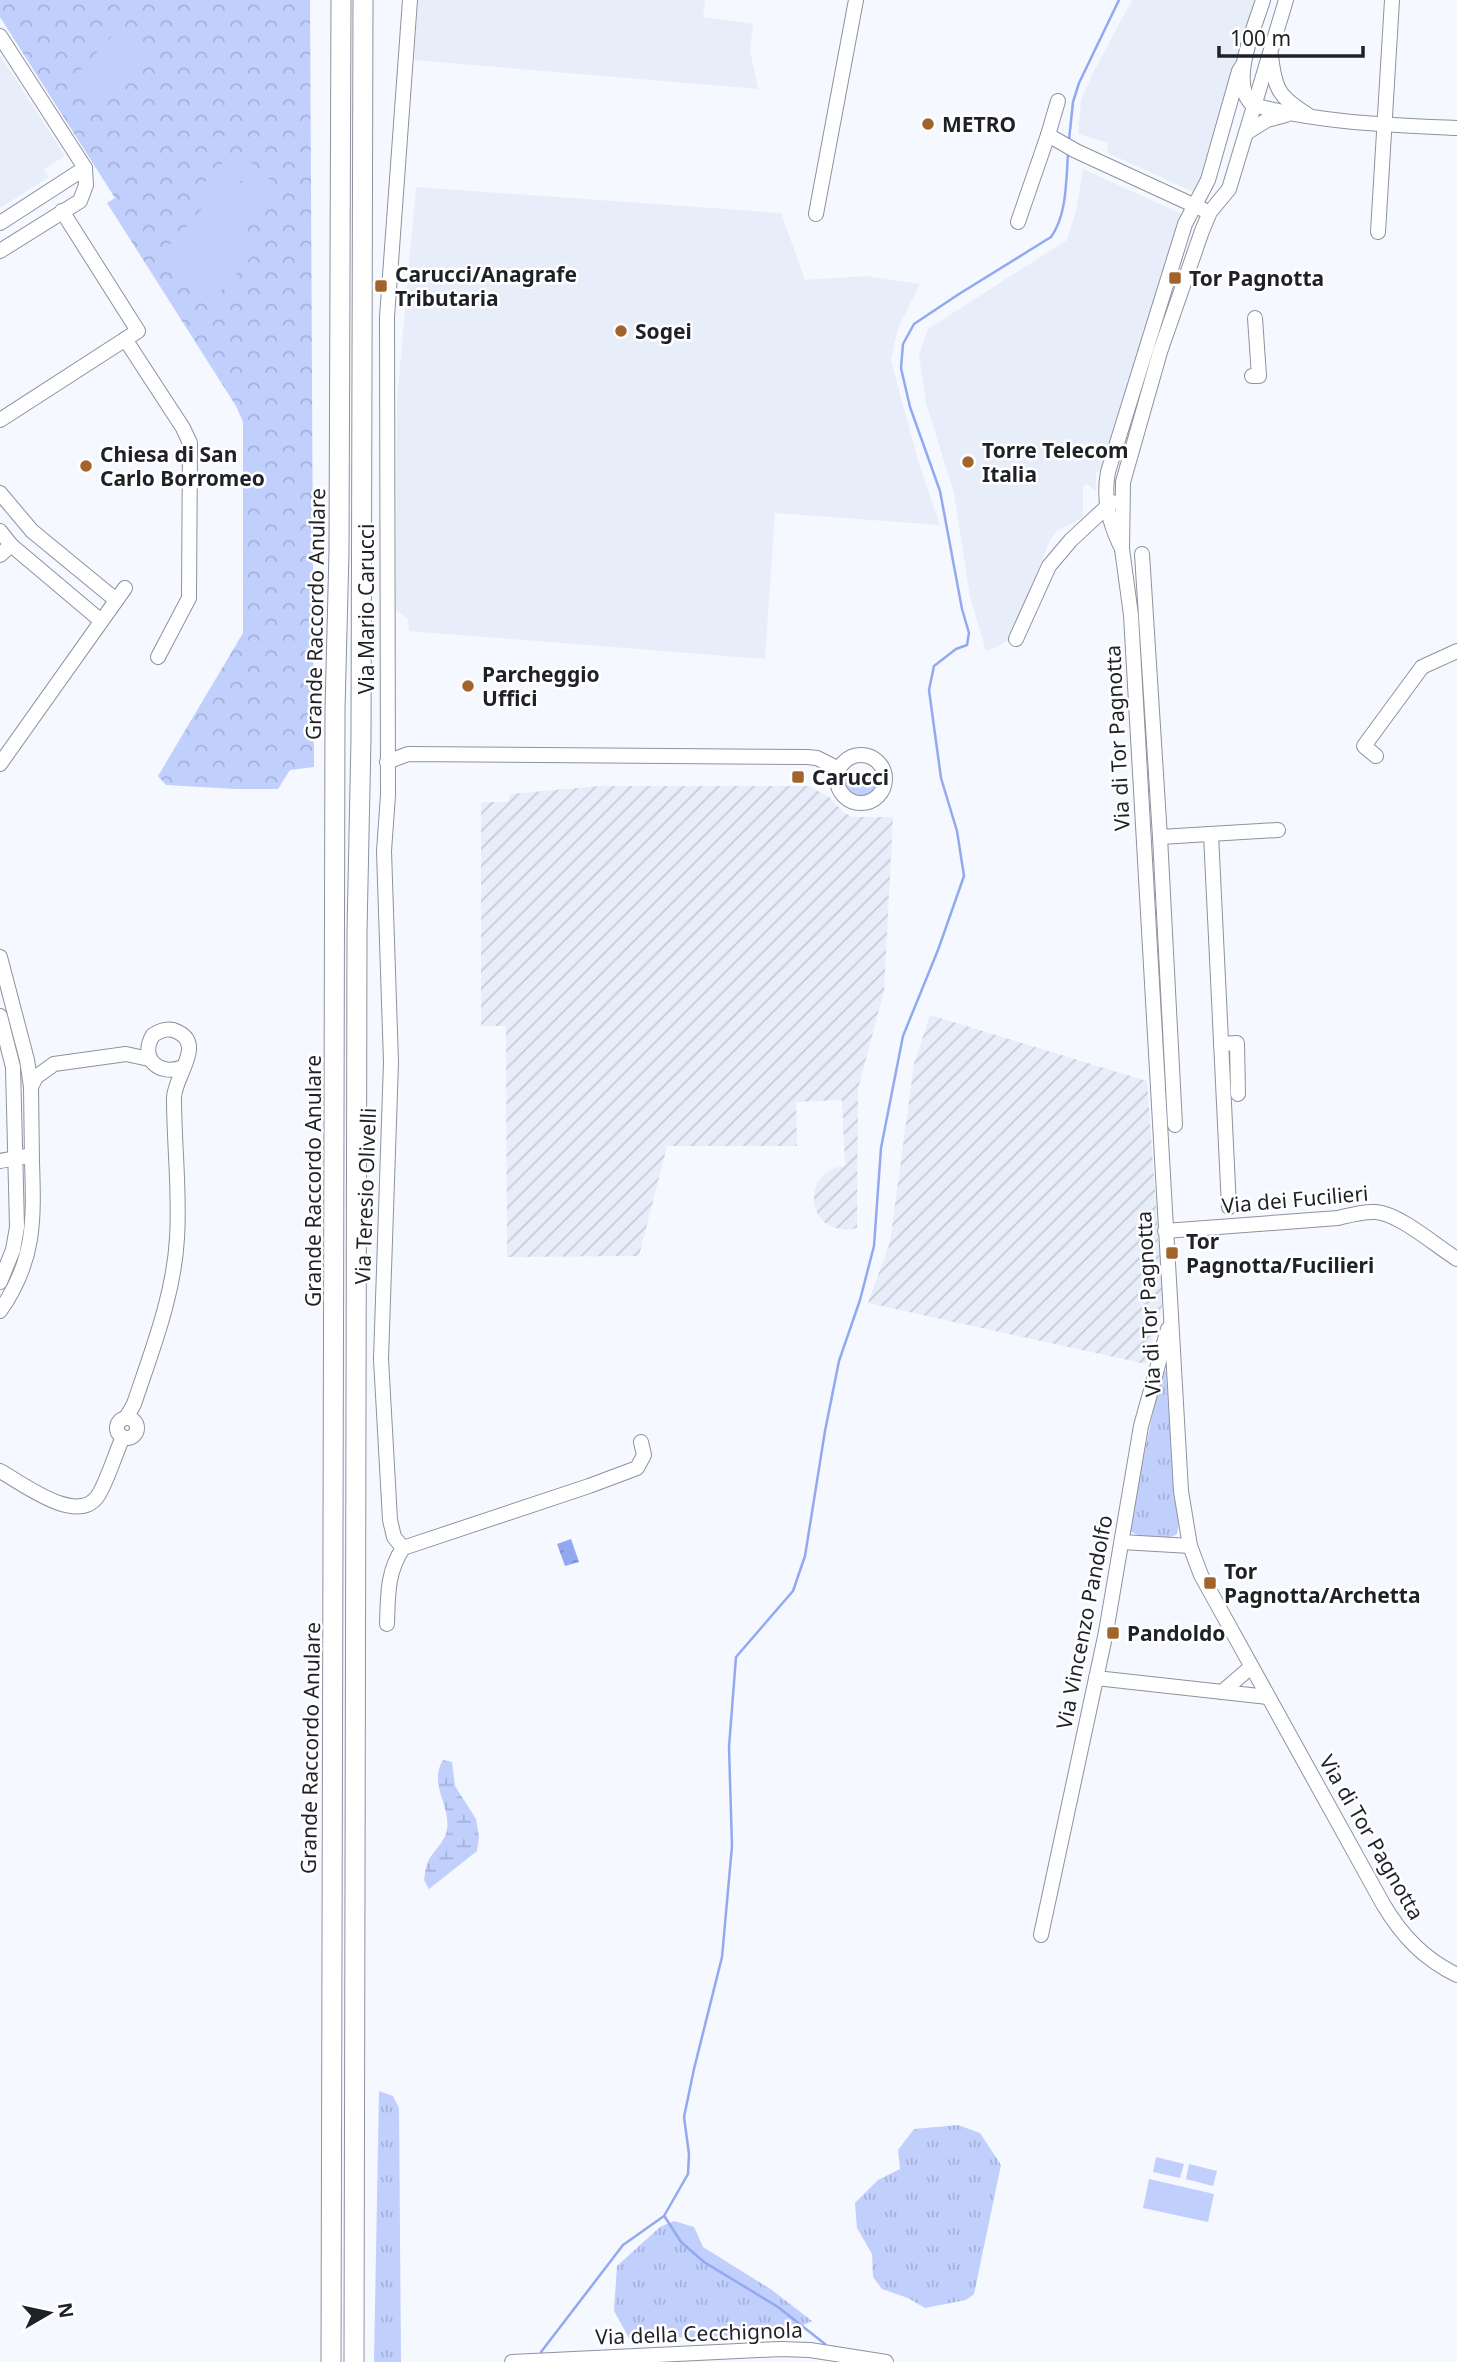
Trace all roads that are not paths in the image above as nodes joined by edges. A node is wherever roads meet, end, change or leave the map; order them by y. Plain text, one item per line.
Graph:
1 (328, 0) edge
2 (341, 0) edge
3 (363, 0) edge
4 (374, 0) edge
5 (410, 0) edge
6 (856, 0) edge
7 (1263, 0) edge
8 (1286, 0) edge
9 (1392, 0) edge
10 (0, 36) edge
11 (1270, 51) junction
12 (1243, 65) junction
13 (341, 82) junction
14 (1058, 101) dead end
15 (1253, 105) junction
16 (1291, 115) junction
17 (363, 116) junction
18 (1312, 118) junction
19 (1384, 125) junction
20 (1457, 128) edge
21 (1246, 133) junction
22 (1048, 135) junction
23 (85, 168) junction
24 (1203, 209) junction
25 (62, 211) junction
26 (816, 214) dead end
27 (1018, 222) dead end
28 (0, 223) edge
29 (1378, 232) dead end
30 (0, 251) edge
31 (1255, 318) dead end
32 (131, 335) junction
33 (1252, 376) dead end
34 (0, 420) edge
35 (1121, 492) junction
36 (0, 493) edge
37 (1107, 507) junction
38 (0, 531) edge
39 (1122, 549) junction
40 (6, 550) edge
41 (1142, 554) dead end
42 (100, 620) junction
43 (1016, 639) dead end
44 (1457, 651) edge
45 (158, 657) dead end
46 (1376, 756) dead end
47 (387, 762) junction
48 (0, 764) edge
49 (839, 769) dead end
50 (1278, 830) dead end
51 (1211, 834) junction
52 (1160, 837) junction
53 (0, 957) edge
54 (3, 981) edge
55 (0, 1016) edge
56 (149, 1042) junction
57 (1221, 1044) junction
58 (24, 1047) junction
59 (126, 1054) junction
60 (149, 1059) junction
61 (54, 1064) junction
62 (183, 1067) junction
63 (161, 1070) junction
64 (31, 1087) junction
65 (1238, 1094) dead end
66 (174, 1095) junction
67 (1175, 1125) dead end
68 (17, 1158) junction
69 (0, 1161) edge
70 (32, 1162) junction
71 (1229, 1207) dead end
72 (1165, 1231) junction
73 (1457, 1259) edge
74 (0, 1282) edge
75 (0, 1311) edge
76 (1171, 1318) junction
77 (641, 1442) dead end
78 (0, 1471) edge
79 (1122, 1542) junction
80 (1190, 1546) junction
81 (404, 1548) junction
82 (387, 1623) dead end
83 (1251, 1667) junction
84 (1096, 1678) junction
85 (1222, 1692) junction
86 (1268, 1697) junction
87 (1041, 1935) dead end
88 (1457, 1975) edge
89 (331, 2362) edge
90 (354, 2362) edge
91 (512, 2362) edge
92 (886, 2362) edge

1 - 13 highway
2 - 13 highway, Grande Raccordo Anulare
3 - 17 highway, Grande Raccordo Anulare
4 - 17 highway
5 - 47 street, Via Mario Carucci
6 - 26 street
7 - 12 street, Via di Tor Pagnotta
8 - 11 street, Via di Tor Pagnotta
9 - 19 street
10 - 23 street
11 - 15 street, Via di Tor Pagnotta
11 - 18 street
12 - 15 street, Via di Tor Pagnotta
12 - 24 street, Via di Tor Pagnotta
13 - 89 highway, Grande Raccordo Anulare
14 - 22 street
15 - 16 street
15 - 21 street, Via di Tor Pagnotta
16 - 18 street
16 - 21 street
17 - 90 highway, Grande Raccordo Anulare
18 - 19 street
19 - 20 street
19 - 29 street
21 - 24 street, Via di Tor Pagnotta
22 - 24 street
22 - 27 street
23 - 25 street
23 - 28 street
24 - 35 street, Via di Tor Pagnotta
24 - 37 street, Via di Tor Pagnotta
25 - 30 street
25 - 32 street
31 - 33 street
32 - 34 street
32 - 45 street
35 - 37 street
35 - 39 street, Via di Tor Pagnotta
36 - 42 street
37 - 39 street, Via di Tor Pagnotta
37 - 43 street
38 - 40 street
39 - 72 street, Via di Tor Pagnotta
40 - 42 street
41 - 52 street
42 - 48 street
44 - 46 street
47 - 49 street
47 - 81 street, Via Teresio Olivelli
50 - 51 street
51 - 52 street
51 - 57 street
52 - 67 street
53 - 54 street
54 - 58 street
55 - 68 street
56 - 59 street
56 - 60 street
56 - 62 street
57 - 65 street
57 - 71 street
58 - 61 street
58 - 64 street
59 - 60 street
59 - 61 street
60 - 63 street
61 - 64 street
62 - 63 street
62 - 66 street
63 - 66 street
64 - 70 street
66 - 78 street
68 - 69 street
68 - 70 street
68 - 74 street
70 - 75 street
72 - 73 street, Via dei Fucilieri
72 - 76 street, Via di Tor Pagnotta
76 - 79 street, Via Vincenzo Pandolfo
76 - 80 street, Via di Tor Pagnotta
77 - 81 street
79 - 80 street
79 - 84 street, Via Vincenzo Pandolfo
80 - 83 street, Via di Tor Pagnotta
81 - 82 street
83 - 85 street
83 - 86 street, Via di Tor Pagnotta
84 - 85 street
84 - 87 street, Via Vincenzo Pandolfo
85 - 86 street
86 - 88 street, Via di Tor Pagnotta
91 - 92 street, Via della Cecchignola

